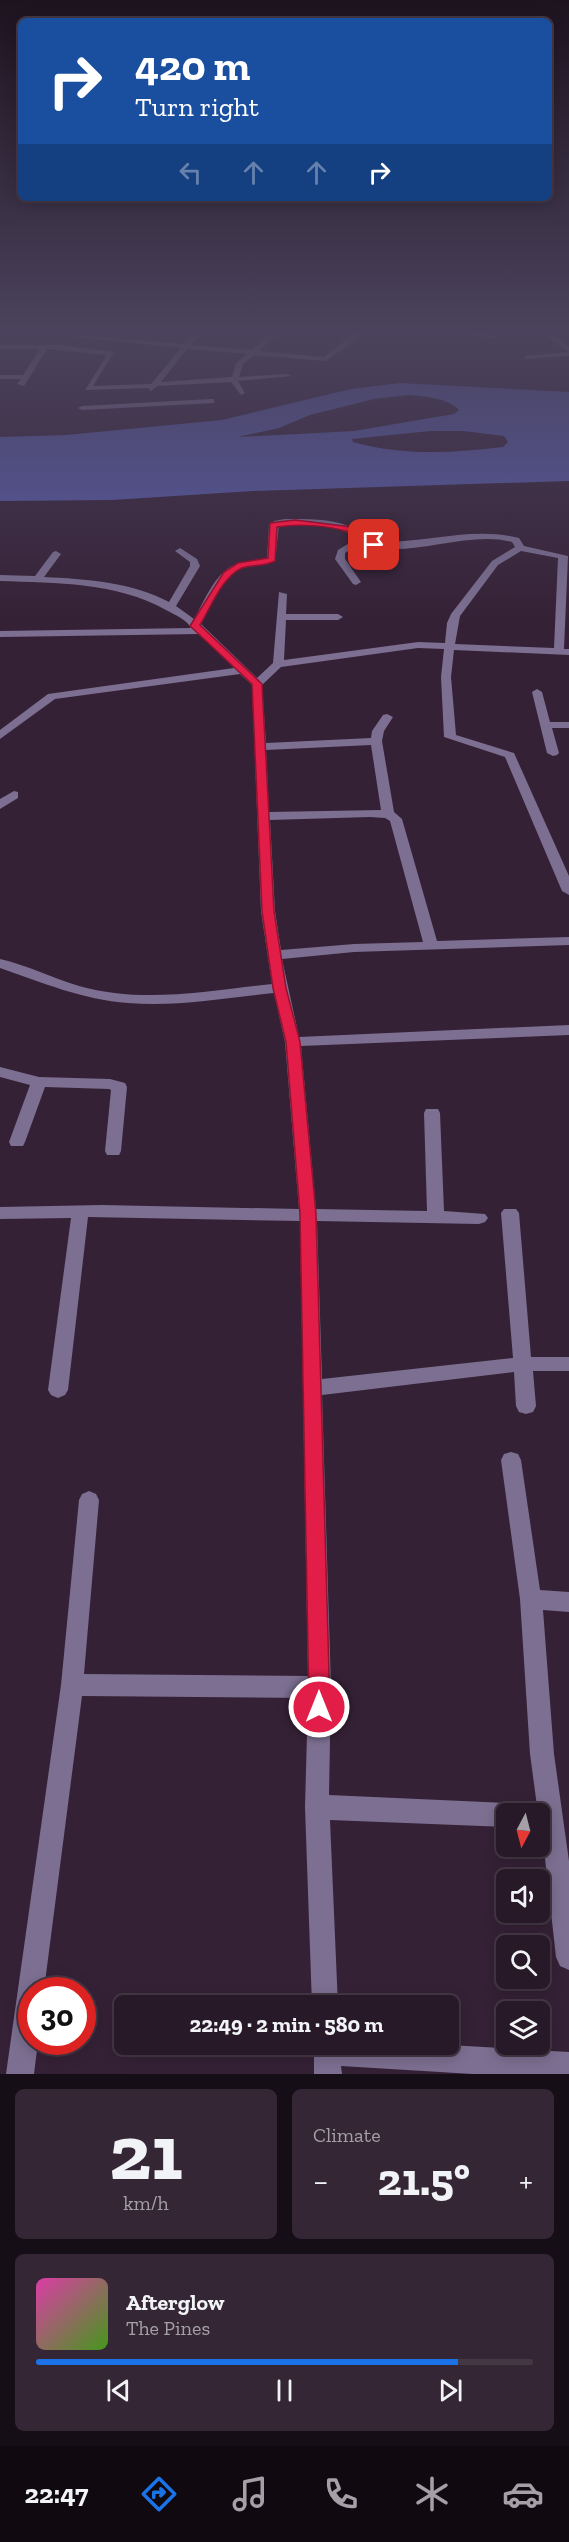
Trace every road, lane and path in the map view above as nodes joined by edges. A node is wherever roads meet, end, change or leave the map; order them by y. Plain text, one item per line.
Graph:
1 (362, 539) junction
2 (520, 548) junction
3 (180, 551) dead end
4 (56, 554) dead end
5 (0, 578) edge
6 (37, 579) junction
7 (356, 582) dead end
8 (282, 594) dead end
9 (170, 608) junction
10 (281, 617) junction
11 (338, 617) dead end
12 (198, 628) junction
13 (0, 634) edge
14 (450, 645) junction
15 (564, 651) edge
16 (278, 664) junction
17 (242, 670) junction
18 (257, 684) junction
19 (537, 692) dead end
20 (387, 717) dead end
21 (545, 724) junction
22 (569, 725) edge
23 (0, 736) edge
24 (376, 741) junction
25 (259, 747) junction
26 (553, 753) dead end
27 (14, 795) dead end
28 (0, 805) edge
29 (388, 814) junction
30 (263, 816) junction
31 (569, 891) edge
32 (569, 941) edge
33 (431, 945) junction
34 (275, 955) junction
35 (0, 963) edge
36 (280, 988) junction
37 (569, 1030) edge
38 (293, 1042) junction
39 (0, 1072) edge
40 (39, 1082) junction
41 (432, 1113) dead end
42 (17, 1142) dead end
43 (113, 1151) dead end
44 (0, 1213) edge
45 (80, 1213) junction
46 (510, 1213) dead end
47 (308, 1214) junction
48 (436, 1217) junction
49 (479, 1218) dead end
50 (522, 1364) junction
51 (569, 1364) edge
52 (314, 1388) junction
53 (58, 1390) dead end
54 (525, 1406) dead end
55 (511, 1460) dead end
56 (89, 1500) dead end
57 (531, 1599) junction
58 (569, 1602) edge
59 (72, 1685) junction
60 (320, 1687) junction
61 (545, 1803) edge
62 (318, 1807) junction
63 (496, 1815) edge
64 (550, 1841) edge
65 (569, 1957) edge
66 (325, 1995) edge
67 (327, 2057) edge
68 (569, 2066) edge
69 (20, 2074) edge

1 - 2 street
1 - 7 street
1 - 12 street
2 - 14 street
2 - 15 street
3 - 9 street
4 - 6 street
5 - 6 street
6 - 9 street
8 - 10 street
9 - 12 street
10 - 11 street
10 - 16 street
12 - 13 street
12 - 17 street
14 - 15 street
14 - 16 street
14 - 31 street
16 - 18 street
17 - 18 street
17 - 23 street
18 - 25 street
19 - 21 street
20 - 24 street
21 - 22 street
21 - 26 street
24 - 25 street
24 - 29 street
25 - 30 street
27 - 28 street
29 - 30 street
29 - 33 street
30 - 34 street
32 - 33 street
33 - 34 street
34 - 36 street
35 - 36 street
36 - 38 street
37 - 38 street
38 - 47 street
39 - 40 street
40 - 42 street
40 - 43 street
41 - 48 street
44 - 45 street
45 - 47 street
45 - 53 street
46 - 50 street
47 - 48 street
47 - 52 street
48 - 49 street
50 - 51 street
50 - 52 street
50 - 54 street
52 - 60 street
55 - 57 street
56 - 59 street
57 - 58 street
57 - 61 street
59 - 60 street
59 - 69 street
60 - 62 street
62 - 63 street
62 - 66 street
64 - 65 street
67 - 68 street

